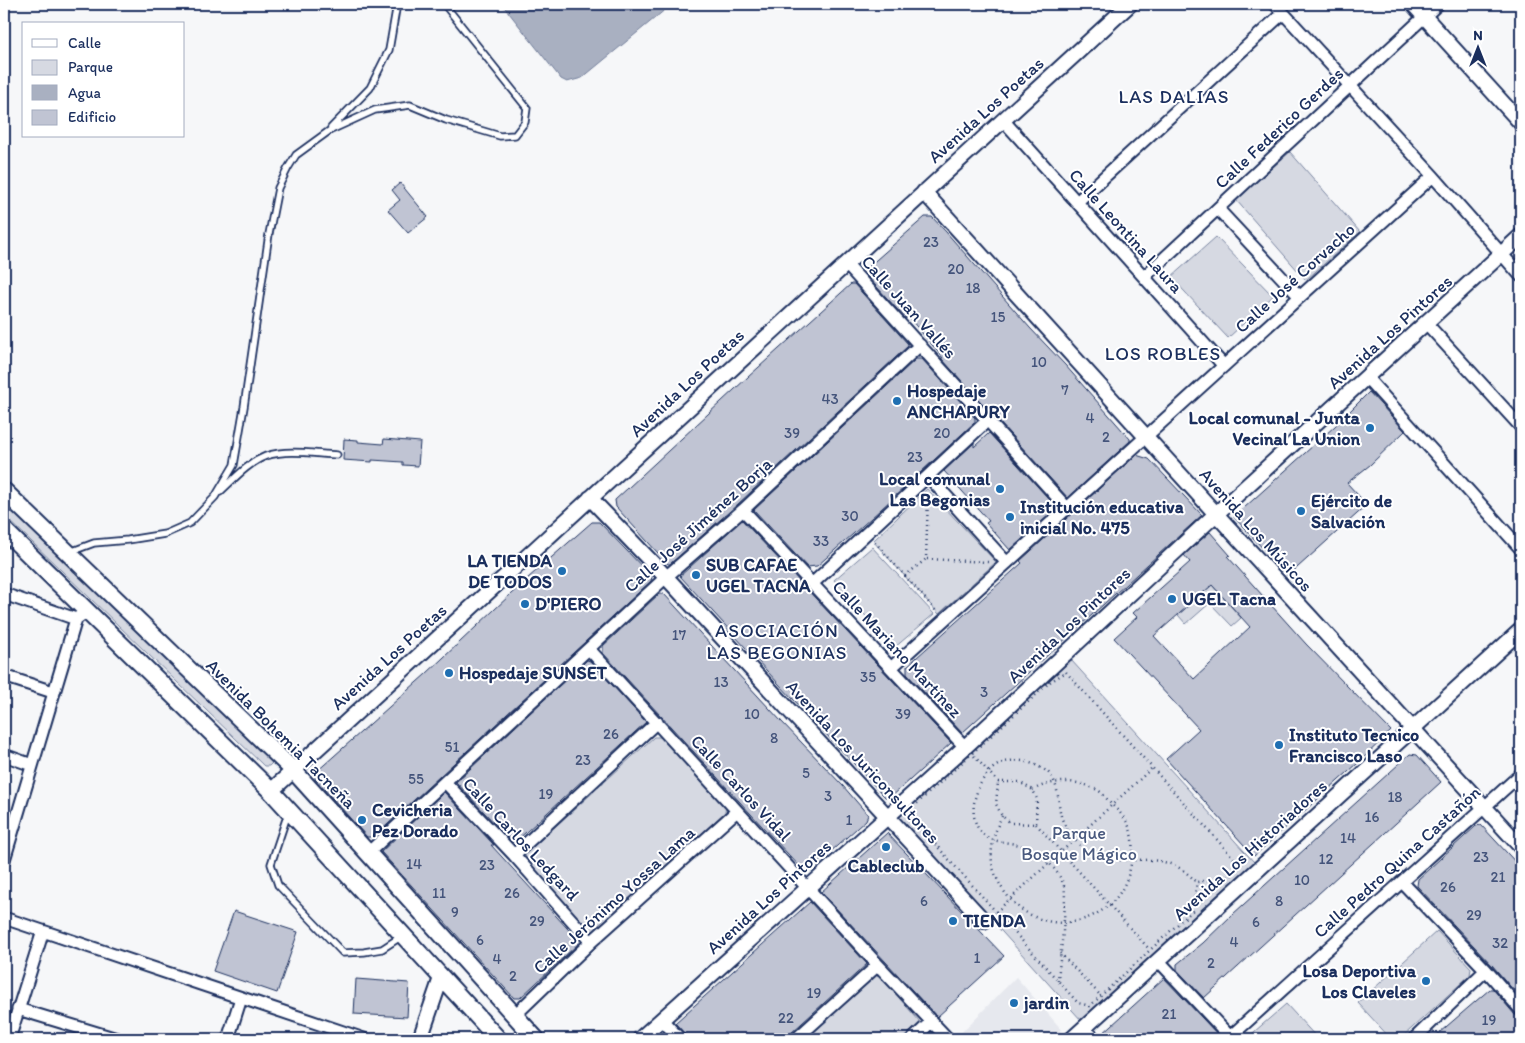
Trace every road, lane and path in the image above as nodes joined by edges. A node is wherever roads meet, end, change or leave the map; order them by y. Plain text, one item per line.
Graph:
1 (397, 4) edge
2 (444, 4) edge
3 (1130, 4) edge
4 (1275, 4) edge
5 (1413, 4) edge
6 (1438, 4) edge
7 (1283, 13) junction
8 (1424, 16) junction
9 (1350, 86) junction
10 (1003, 120) junction
11 (1521, 123) edge
12 (329, 131) junction
13 (1433, 176) junction
14 (924, 192) junction
15 (1077, 202) junction
16 (1218, 209) junction
17 (1521, 236) edge
18 (1502, 255) junction
19 (846, 264) junction
20 (1521, 276) edge
21 (1144, 277) junction
22 (1300, 298) junction
23 (1426, 324) junction
24 (920, 345) junction
25 (1224, 366) junction
26 (1367, 378) junction
27 (988, 420) junction
28 (1521, 427) edge
29 (1146, 436) junction
30 (337, 455) dead end
31 (928, 476) junction
32 (4, 491) edge
33 (928, 491) dead end
34 (215, 497) junction
35 (590, 498) junction
36 (1067, 508) junction
37 (743, 510) junction
38 (1216, 514) junction
39 (4, 530) edge
40 (874, 541) dead end
41 (1521, 550) edge
42 (68, 553) junction
43 (926, 559) junction
44 (994, 562) dead end
45 (1007, 563) junction
46 (905, 576) junction
47 (666, 577) junction
48 (812, 584) junction
49 (4, 594) edge
50 (939, 613) dead end
51 (81, 615) junction
52 (1521, 630) edge
53 (589, 649) junction
54 (891, 668) junction
55 (1066, 672) dead end
56 (4, 676) edge
57 (53, 692) junction
58 (656, 722) junction
59 (1411, 729) junction
60 (968, 750) junction
61 (4, 756) edge
62 (32, 765) junction
63 (1152, 768) junction
64 (293, 770) junction
65 (988, 772) junction
66 (1521, 774) edge
67 (445, 782) junction
68 (998, 782) junction
69 (1055, 782) junction
70 (1033, 790) junction
71 (270, 791) junction
72 (1112, 805) junction
73 (1485, 807) junction
74 (289, 811) junction
75 (737, 811) junction
76 (888, 816) junction
77 (1002, 816) junction
78 (1036, 824) junction
79 (7, 834) edge
80 (994, 840) junction
81 (1075, 840) junction
82 (1521, 848) edge
83 (1062, 852) junction
84 (368, 853) junction
85 (514, 855) junction
86 (4, 860) edge
87 (1132, 861) junction
88 (1049, 864) junction
89 (1197, 882) junction
90 (1402, 882) junction
91 (808, 887) junction
92 (1010, 900) junction
93 (1110, 905) junction
94 (996, 912) dead end
95 (4, 918) edge
96 (984, 921) dead end
97 (1063, 923) junction
98 (43, 932) junction
99 (403, 936) junction
100 (591, 942) junction
101 (1060, 953) junction
102 (1154, 955) junction
103 (878, 965) junction
104 (1486, 970) junction
105 (441, 978) junction
106 (1058, 981) dead end
107 (1101, 996) junction
108 (241, 998) junction
109 (1078, 1003) dead end
110 (18, 1008) junction
111 (1521, 1010) edge
112 (515, 1015) junction
113 (662, 1020) junction
114 (931, 1022) junction
115 (1088, 1034) edge
116 (90, 1035) edge
117 (1231, 1038) edge
118 (9, 1039) edge
119 (117, 1039) edge
120 (228, 1039) edge
121 (364, 1039) edge
122 (420, 1039) edge
123 (498, 1039) edge
124 (536, 1039) edge
125 (640, 1039) edge
126 (680, 1039) edge
127 (796, 1039) edge
128 (913, 1039) edge
129 (948, 1039) edge
130 (1072, 1039) edge
131 (1414, 1039) edge

1 - 12 lane
2 - 12 lane
3 - 10 street, Avenida Los Poetas
4 - 7 street
5 - 8 street
6 - 8 street, Calle Federico Gerdes
7 - 9 street
7 - 15 street
8 - 9 street, Calle Federico Gerdes
8 - 11 street
9 - 13 street
9 - 16 street, Calle Federico Gerdes
10 - 14 street, Avenida Los Poetas
10 - 15 street, Calle Leontina Laura
12 - 34 lane
13 - 18 street
13 - 22 street, Calle José Corvacho
14 - 19 street, Avenida Los Poetas
14 - 29 street, Avenida Los Músicos
15 - 21 street, Calle Leontina Laura
16 - 21 street, Calle Federico Gerdes
16 - 22 street
17 - 18 street, Avenida Los Pintores
18 - 20 street
18 - 23 street, Avenida Los Pintores
19 - 24 street, Calle Juan Vallés
19 - 35 street, Avenida Los Poetas
21 - 25 street, Calle Leontina Laura
22 - 25 street, Calle José Corvacho
23 - 26 street, Avenida Los Pintores
23 - 28 street
24 - 27 street, Calle Juan Vallés
24 - 37 street, Calle José Jiménez Borja
25 - 29 street, Calle José Corvacho
26 - 38 street, Avenida Los Pintores
26 - 41 street
27 - 31 street
27 - 36 street, Calle Juan Vallés
29 - 36 street, Calle José Corvacho
29 - 38 street, Avenida Los Músicos
30 - 34 lane
31 - 45 street
31 - 48 street
32 - 42 main road, Avenida Bohemia Tacneña
33 - 43 path
34 - 42 lane
35 - 47 street, Avenida Los Juriconsultores
35 - 64 street, Avenida Los Poetas
36 - 45 street, Calle José Corvacho
37 - 47 street, Calle José Jiménez Borja
37 - 48 street, Calle Mariano Martínez
38 - 59 street, Avenida Los Músicos
38 - 60 street, Avenida Los Pintores
39 - 51 main road
40 - 46 path
42 - 64 main road, Avenida Bohemia Tacneña
43 - 44 path
43 - 46 path
45 - 54 street, Calle José Corvacho
46 - 50 path
47 - 53 street, Calle José Jiménez Borja
47 - 76 street, Avenida Los Juriconsultores
48 - 54 street, Calle Mariano Martínez
49 - 51 street
51 - 57 street
51 - 71 main road
52 - 59 street, Avenida Los Historiadores
53 - 58 street, Calle Carlos Vidal
53 - 67 street, Calle José Jiménez Borja
54 - 60 street, Calle Mariano Martínez
55 - 63 path
56 - 57 street
57 - 62 street
58 - 75 street, Calle Carlos Vidal
58 - 85 street
59 - 73 street, Avenida Los Músicos
59 - 102 street, Avenida Los Historiadores
60 - 65 path
60 - 76 street, Avenida Los Pintores
61 - 62 street
62 - 79 street
63 - 72 path
63 - 89 path
64 - 71 street, Avenida Los Poetas
64 - 84 main road, Avenida Bohemia Tacneña
65 - 68 path
65 - 69 path
65 - 80 path
66 - 73 street, Calle Pedro Quina Castañón
67 - 84 street, Calle José Jiménez Borja
67 - 85 street, Calle Carlos Ledgard
68 - 70 path
68 - 77 path
69 - 70 path
69 - 72 path
69 - 81 path
70 - 78 path
71 - 74 main road
72 - 81 path
72 - 87 path
73 - 82 street, Avenida Los Músicos
73 - 90 street, Calle Pedro Quina Castañón
74 - 99 main road
74 - 99 lane
75 - 91 street, Calle Carlos Vidal
75 - 100 street, Calle Jerónimo Yossa Lama
76 - 91 street, Avenida Los Pintores
76 - 96 street, Avenida Los Juriconsultores
77 - 78 path
77 - 80 path
78 - 83 path
79 - 86 street
80 - 88 path
80 - 92 path
81 - 83 path
81 - 87 path
83 - 88 path
83 - 93 path
84 - 112 main road, Avenida Bohemia Tacneña
85 - 100 street, Calle Carlos Ledgard
87 - 89 path
87 - 93 path
88 - 92 path
88 - 97 path
89 - 102 path
90 - 104 street
90 - 117 street, Calle Pedro Quina Castañón
91 - 103 street, Calle Carlos Vidal
91 - 113 street, Avenida Los Pintores
92 - 94 path
92 - 97 path
93 - 97 path
93 - 102 path
95 - 98 street
97 - 101 path
98 - 108 street
98 - 110 street
99 - 105 main road
100 - 112 street, Calle Jerónimo Yossa Lama
101 - 106 path
101 - 107 path
102 - 107 path
102 - 115 street, Avenida Los Historiadores
102 - 117 street
103 - 114 street, Calle Carlos Vidal
103 - 127 street
104 - 111 street
104 - 131 street
105 - 122 street
105 - 123 main road
107 - 109 path
108 - 120 street
108 - 121 street
110 - 116 street
110 - 118 street
112 - 124 main road, Avenida Bohemia Tacneña
113 - 125 street, Avenida Los Pintores
113 - 126 street
114 - 128 street
114 - 129 street, Calle Carlos Vidal
115 - 130 street, Avenida Los Historiadores
116 - 119 street

